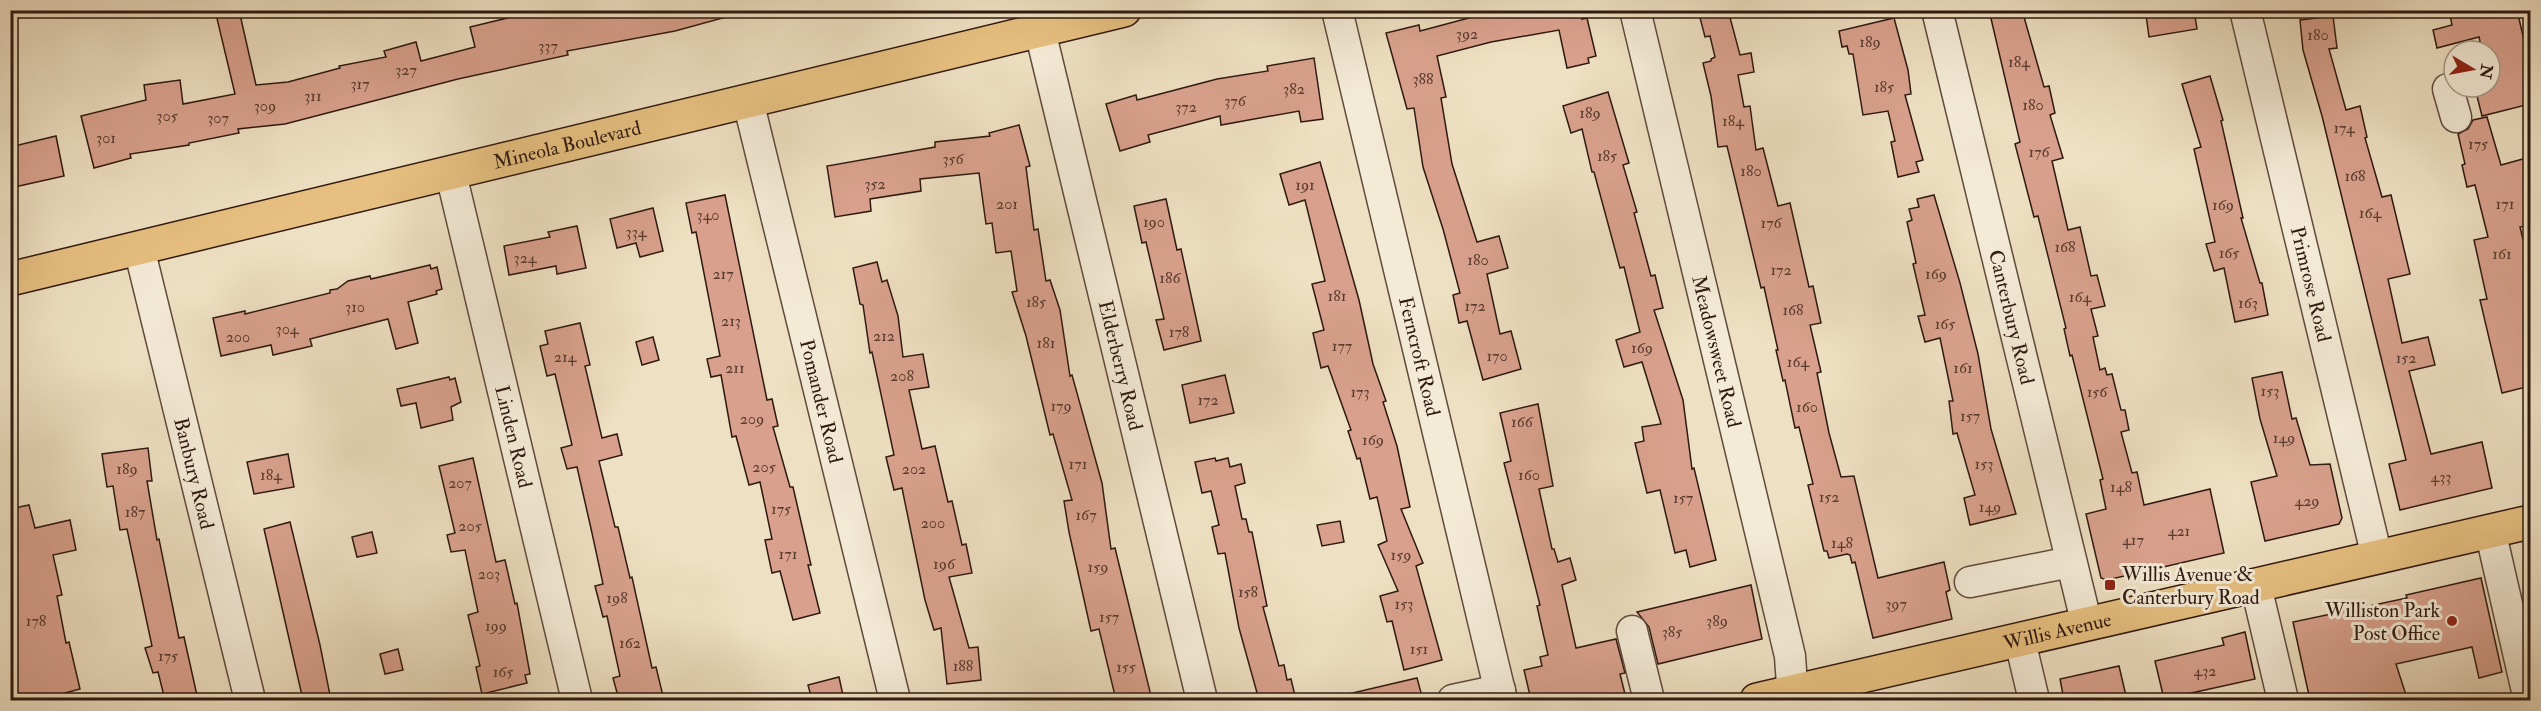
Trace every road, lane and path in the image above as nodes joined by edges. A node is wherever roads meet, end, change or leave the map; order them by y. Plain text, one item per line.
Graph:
1 (1124, 10) edge
2 (1337, 10) edge
3 (1635, 10) edge
4 (1937, 10) edge
5 (2245, 10) edge
6 (1040, 31) junction
7 (2451, 99) edge
8 (748, 101) junction
9 (2456, 117) dead end
10 (451, 174) junction
11 (139, 248) junction
12 (10, 279) edge
13 (2530, 522) edge
14 (2490, 530) junction
15 (2377, 557) junction
16 (2071, 562) junction
17 (1970, 582) dead end
18 (2256, 585) junction
19 (2086, 625) junction
20 (1632, 631) dead end
21 (2020, 640) junction
22 (1501, 695) edge
23 (1792, 697) edge
24 (250, 700) edge
25 (577, 700) edge
26 (895, 700) edge
27 (1202, 700) edge
28 (1453, 700) edge
29 (1649, 700) edge
30 (1757, 700) edge
31 (2034, 700) edge
32 (2283, 700) edge
33 (2529, 700) edge

1 - 6 main road, Mineola Boulevard
2 - 22 street, Ferncroft Road
3 - 23 street, Meadowsweet Road
4 - 16 street, Canterbury Road
5 - 15 street, Primrose Road
6 - 8 main road, Mineola Boulevard
6 - 27 street, Elderberry Road
7 - 9 street
8 - 10 main road, Mineola Boulevard
8 - 26 street, Pomander Road
10 - 11 main road, Mineola Boulevard
10 - 25 street, Linden Road
11 - 12 main road, Mineola Boulevard
11 - 24 street, Banbury Road
13 - 14 main road, Willis Avenue
14 - 15 main road, Willis Avenue
14 - 33 street
15 - 18 main road, Willis Avenue
16 - 17 street
16 - 19 street, Canterbury Road
18 - 19 main road, Willis Avenue
18 - 32 street
19 - 21 main road, Willis Avenue
20 - 29 street
21 - 23 main road, Willis Avenue
21 - 31 street
22 - 28 street
23 - 30 main road, Willis Avenue

